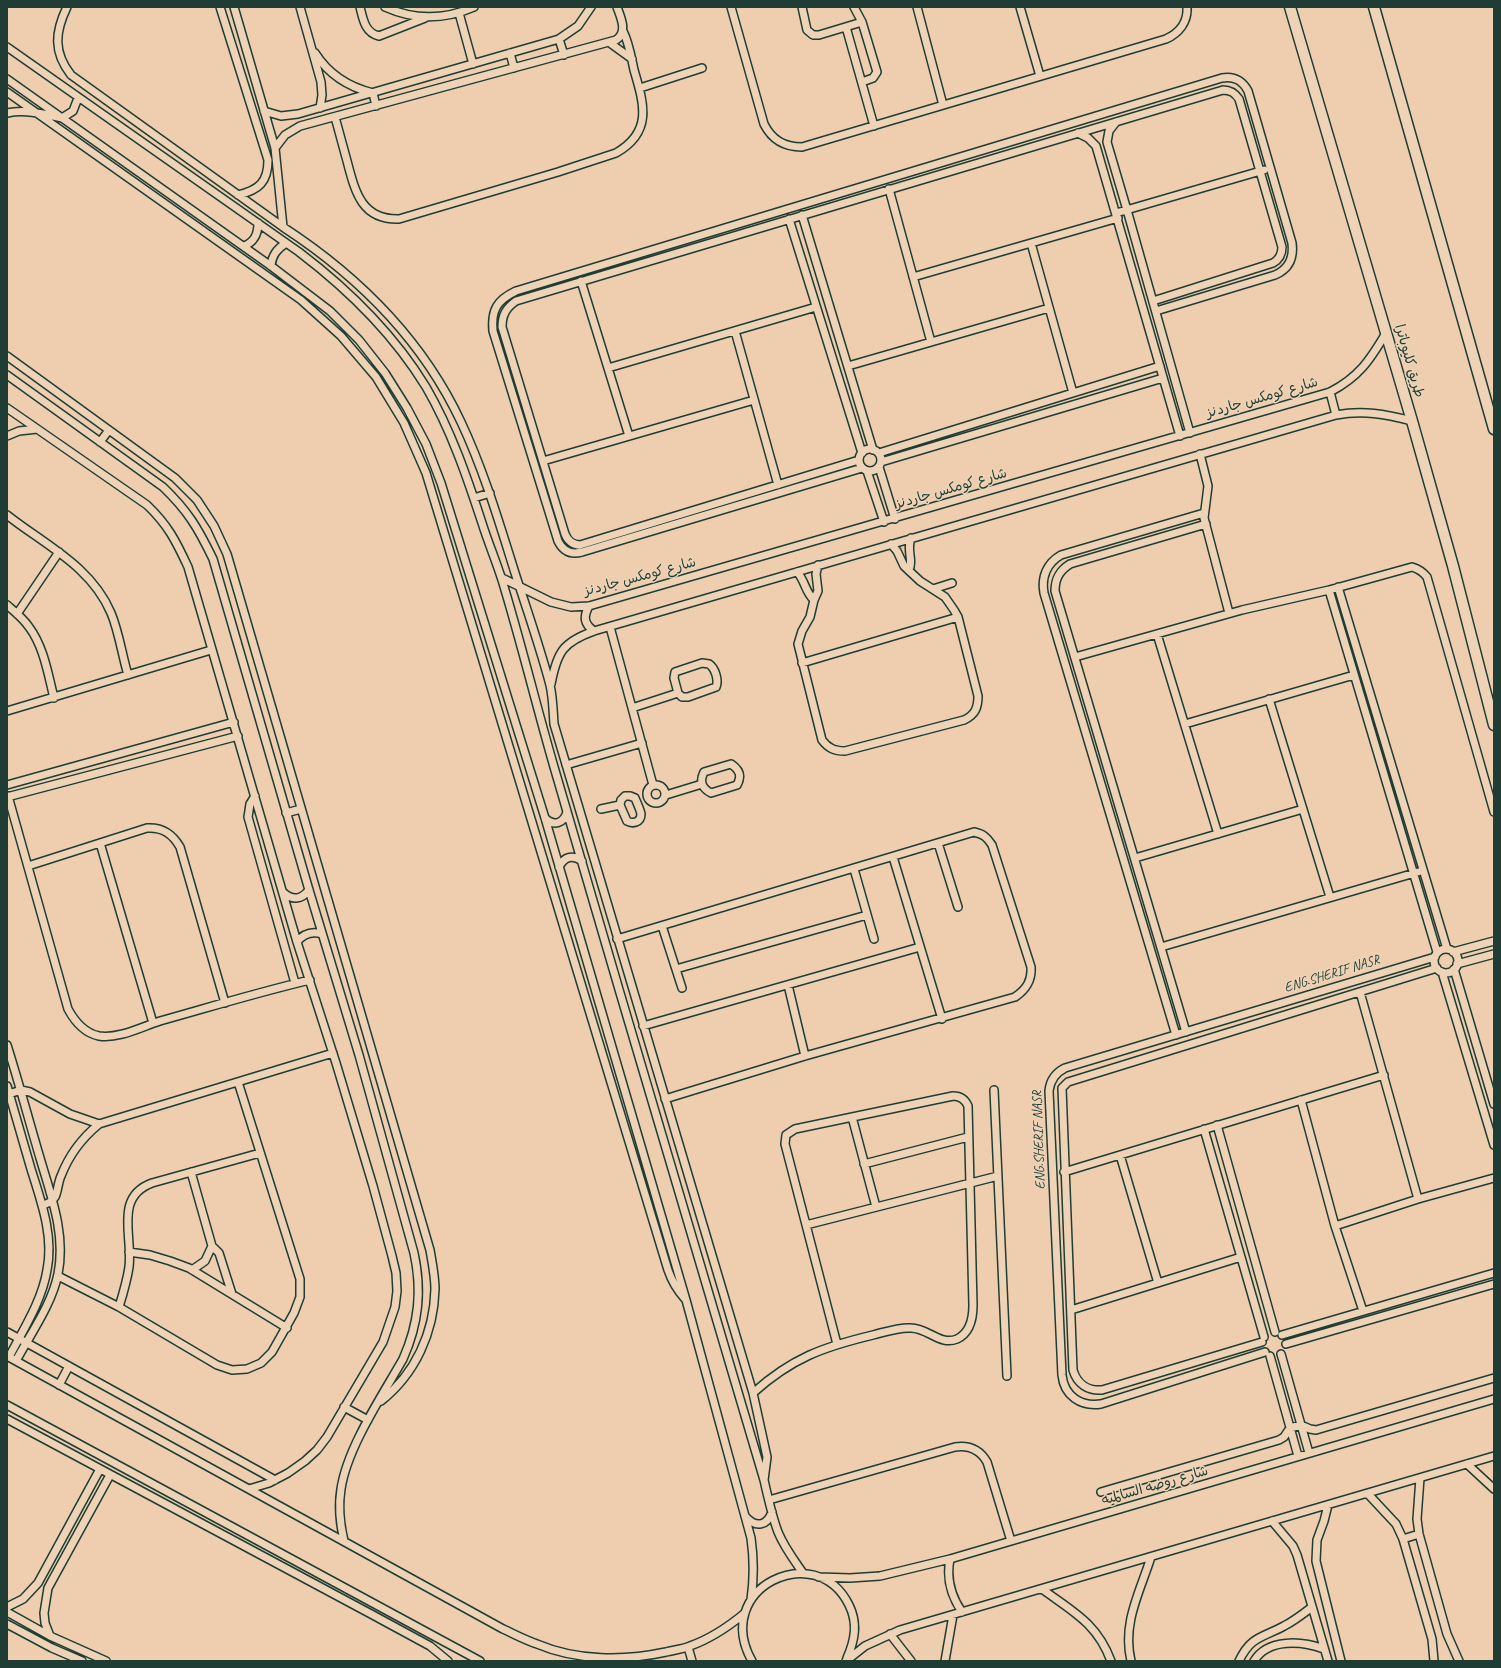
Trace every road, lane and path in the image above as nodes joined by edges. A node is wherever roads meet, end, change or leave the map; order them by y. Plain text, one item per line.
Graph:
1 (67, 7) edge
2 (220, 7) edge
3 (234, 7) edge
4 (300, 7) edge
5 (360, 7) edge
6 (385, 7) edge
7 (474, 7) edge
8 (591, 7) edge
9 (617, 7) edge
10 (730, 7) edge
11 (802, 7) edge
12 (854, 7) edge
13 (917, 7) edge
14 (1020, 7) edge
15 (1187, 7) edge
16 (1290, 7) edge
17 (1374, 7) edge
18 (459, 13) junction
19 (427, 17) junction
20 (862, 22) junction
21 (846, 27) junction
22 (623, 31) junction
23 (559, 39) junction
24 (610, 42) junction
25 (7, 47) edge
26 (312, 50) junction
27 (510, 53) junction
28 (564, 55) junction
29 (632, 59) junction
30 (473, 64) junction
31 (514, 68) junction
32 (702, 68) dead end
33 (252, 70) junction
34 (444, 72) junction
35 (241, 74) junction
36 (1040, 76) junction
37 (7, 79) edge
38 (79, 81) junction
39 (862, 82) junction
40 (448, 86) junction
41 (640, 88) junction
42 (7, 92) edge
43 (373, 93) junction
44 (75, 95) junction
45 (943, 105) junction
46 (376, 106) junction
47 (320, 108) junction
48 (264, 111) junction
49 (7, 113) edge
50 (37, 113) junction
51 (335, 117) junction
52 (62, 118) junction
53 (1116, 122) junction
54 (874, 126) junction
55 (1078, 133) junction
56 (274, 148) junction
57 (277, 167) junction
58 (1271, 168) junction
59 (268, 170) junction
60 (1260, 171) junction
61 (264, 180) junction
62 (278, 183) junction
63 (889, 189) junction
64 (169, 194) junction
65 (238, 195) junction
66 (163, 204) junction
67 (1127, 210) junction
68 (802, 215) junction
69 (1117, 215) junction
70 (790, 219) junction
71 (258, 223) junction
72 (283, 227) junction
73 (286, 243) junction
74 (1031, 243) junction
75 (244, 246) junction
76 (271, 266) junction
77 (913, 277) junction
78 (581, 281) junction
79 (370, 295) junction
80 (1153, 300) junction
81 (361, 304) junction
82 (816, 307) junction
83 (1049, 308) junction
84 (1156, 311) junction
85 (734, 331) junction
86 (1386, 333) junction
87 (931, 342) junction
88 (7, 356) edge
89 (848, 366) junction
90 (1160, 366) junction
91 (608, 368) junction
92 (7, 375) edge
93 (1163, 378) junction
94 (1330, 392) junction
95 (1073, 393) junction
96 (754, 400) junction
97 (7, 408) edge
98 (1336, 415) junction
99 (1412, 421) junction
100 (37, 429) junction
101 (1494, 429) edge
102 (109, 430) junction
103 (1190, 433) junction
104 (7, 436) edge
105 (629, 436) junction
106 (1180, 436) junction
107 (100, 442) junction
108 (876, 451) junction
109 (1200, 454) junction
110 (860, 456) junction
111 (543, 461) junction
112 (880, 465) junction
113 (865, 470) junction
114 (778, 485) junction
115 (490, 493) junction
116 (474, 498) junction
117 (1204, 513) junction
118 (8, 517) edge
119 (895, 518) junction
120 (884, 522) junction
121 (1206, 524) junction
122 (911, 538) junction
123 (891, 544) junction
124 (59, 552) junction
125 (818, 565) junction
126 (909, 570) junction
127 (797, 572) junction
128 (502, 578) junction
129 (952, 583) dead end
130 (519, 586) junction
131 (1338, 587) junction
132 (933, 589) junction
133 (1329, 590) junction
134 (476, 592) junction
135 (463, 594) junction
136 (814, 600) junction
137 (7, 605) edge
138 (589, 606) junction
139 (1229, 613) junction
140 (17, 614) junction
141 (958, 617) junction
142 (610, 626) junction
143 (594, 631) junction
144 (1158, 634) junction
145 (212, 650) junction
146 (1075, 656) junction
147 (1361, 662) junction
148 (802, 663) junction
149 (1350, 664) junction
150 (128, 675) junction
151 (1354, 675) junction
152 (550, 687) junction
153 (678, 693) junction
154 (54, 698) junction
155 (1270, 699) junction
156 (632, 708) junction
157 (7, 710) edge
158 (234, 722) junction
159 (554, 724) junction
160 (1185, 724) junction
161 (1494, 725) edge
162 (543, 728) junction
163 (191, 734) junction
164 (238, 736) junction
165 (642, 743) junction
166 (196, 747) junction
167 (566, 765) junction
168 (702, 784) junction
169 (7, 785) edge
170 (653, 785) junction
171 (666, 795) junction
172 (255, 796) junction
173 (8, 797) edge
174 (650, 802) junction
175 (620, 805) junction
176 (638, 805) junction
177 (301, 809) junction
178 (601, 809) dead end
179 (1303, 809) junction
180 (567, 812) junction
181 (1494, 812) edge
182 (286, 813) junction
183 (545, 818) junction
184 (1218, 834) junction
185 (100, 843) junction
186 (938, 843) junction
187 (893, 857) junction
188 (1135, 858) junction
189 (582, 861) junction
190 (28, 866) junction
191 (559, 867) junction
192 (854, 869) junction
193 (1424, 870) junction
194 (1414, 873) junction
195 (309, 890) junction
196 (284, 894) junction
197 (1330, 898) junction
198 (958, 907) dead end
199 (867, 915) junction
200 (662, 926) junction
201 (322, 934) junction
202 (617, 939) junction
203 (874, 939) dead end
204 (1494, 941) edge
205 (297, 942) junction
206 (920, 947) junction
207 (1161, 947) junction
208 (1450, 951) junction
209 (1494, 954) edge
210 (1436, 955) junction
211 (1455, 966) junction
212 (676, 969) junction
213 (1439, 970) junction
214 (310, 980) junction
215 (295, 983) junction
216 (788, 985) junction
217 (682, 988) dead end
218 (1360, 992) junction
219 (225, 1003) junction
220 (1274, 1005) junction
221 (1278, 1017) junction
222 (942, 1019) junction
223 (153, 1023) junction
224 (643, 1026) junction
225 (1186, 1032) junction
226 (1176, 1035) junction
227 (7, 1045) edge
228 (333, 1054) junction
229 (805, 1056) junction
230 (1384, 1074) junction
231 (238, 1082) junction
232 (383, 1085) junction
233 (1488, 1085) junction
234 (369, 1089) junction
235 (1477, 1089) junction
236 (8, 1090) edge
237 (21, 1090) junction
238 (994, 1090) dead end
239 (665, 1099) junction
240 (1301, 1100) junction
241 (1494, 1104) edge
242 (852, 1118) junction
243 (99, 1124) junction
244 (1217, 1125) junction
245 (1204, 1129) junction
246 (968, 1137) junction
247 (1494, 1145) edge
248 (260, 1153) junction
249 (1120, 1155) junction
250 (864, 1164) junction
251 (191, 1172) junction
252 (1064, 1172) junction
253 (998, 1176) junction
254 (1494, 1178) edge
255 (969, 1184) junction
256 (1418, 1199) junction
257 (52, 1200) junction
258 (42, 1205) junction
259 (876, 1207) junction
260 (806, 1225) junction
261 (1335, 1226) junction
262 (212, 1246) junction
263 (1068, 1246) junction
264 (1056, 1247) junction
265 (129, 1252) junction
266 (1241, 1257) junction
267 (192, 1270) junction
268 (1494, 1273) edge
269 (58, 1276) junction
270 (1158, 1283) junction
271 (1494, 1284) edge
272 (1438, 1289) junction
273 (232, 1294) junction
274 (686, 1300) junction
275 (1440, 1300) junction
276 (119, 1306) junction
277 (1071, 1310) junction
278 (1363, 1311) junction
279 (287, 1328) junction
280 (7, 1332) edge
281 (1278, 1333) junction
282 (19, 1338) junction
283 (1263, 1340) junction
284 (26, 1342) junction
285 (837, 1344) junction
286 (1286, 1344) junction
287 (1268, 1354) junction
288 (1282, 1354) junction
289 (8, 1356) edge
290 (16, 1361) junction
291 (69, 1366) junction
292 (1007, 1376) dead end
293 (1494, 1378) edge
294 (59, 1385) junction
295 (753, 1393) junction
296 (1494, 1399) edge
297 (378, 1403) junction
298 (7, 1405) edge
299 (344, 1407) junction
300 (7, 1419) edge
301 (368, 1420) junction
302 (1301, 1425) junction
303 (1290, 1428) junction
304 (1309, 1453) junction
305 (1298, 1456) junction
306 (1494, 1456) edge
307 (1467, 1464) junction
308 (100, 1469) junction
309 (110, 1475) junction
310 (1420, 1478) junction
311 (275, 1480) junction
312 (764, 1480) junction
313 (249, 1489) junction
314 (1494, 1489) edge
315 (1101, 1492) dead end
316 (1368, 1494) junction
317 (769, 1500) junction
318 (1328, 1505) junction
319 (772, 1512) junction
320 (746, 1517) junction
321 (1272, 1521) junction
322 (1419, 1534) junction
323 (1402, 1539) junction
324 (344, 1541) junction
325 (1011, 1541) junction
326 (1151, 1557) junction
327 (950, 1560) junction
328 (803, 1573) junction
329 (819, 1577) junction
330 (38, 1583) junction
331 (48, 1588) junction
332 (1042, 1589) junction
333 (751, 1600) junction
334 (374, 1605) junction
335 (7, 1607) edge
336 (1312, 1607) junction
337 (7, 1612) edge
338 (962, 1612) junction
339 (745, 1613) junction
340 (371, 1614) junction
341 (953, 1615) junction
342 (7, 1624) edge
343 (890, 1634) junction
344 (50, 1636) junction
345 (688, 1647) junction
346 (455, 1648) junction
347 (1324, 1649) junction
348 (82, 1661) edge
349 (106, 1661) edge
350 (448, 1661) edge
351 (469, 1661) edge
352 (480, 1661) edge
353 (692, 1661) edge
354 (752, 1661) edge
355 (846, 1661) edge
356 (911, 1661) edge
357 (945, 1661) edge
358 (1111, 1661) edge
359 (1131, 1661) edge
360 (1239, 1661) edge
361 (1254, 1661) edge
362 (1328, 1661) edge
363 (1341, 1661) edge
364 (1434, 1661) edge
365 (1460, 1661) edge

1 - 38 street
2 - 35 street
3 - 33 street
4 - 26 street
5 - 19 street
6 - 19 street
7 - 18 street
8 - 23 street
9 - 22 street
10 - 54 street
11 - 21 street
12 - 20 street
13 - 45 street
14 - 36 street
15 - 36 street
16 - 86 main road, طريق كليوباترا
17 - 101 main road
18 - 19 street
18 - 30 street
20 - 21 street
20 - 39 street
21 - 39 street
22 - 24 street
22 - 29 street
23 - 27 street
23 - 28 street
24 - 28 street
24 - 29 street
25 - 44 street
26 - 43 street
26 - 47 street
27 - 30 street
27 - 31 street
28 - 31 street
29 - 41 street
30 - 34 street
31 - 40 street
32 - 41 street
33 - 35 street
33 - 48 street
34 - 40 street
34 - 43 street
35 - 59 street
36 - 45 street
37 - 52 street
38 - 44 street
38 - 65 street
39 - 54 street
40 - 46 street
41 - 51 street
42 - 50 street
43 - 46 street
43 - 47 street
44 - 52 street
44 - 71 street
45 - 54 street
46 - 51 street
47 - 48 street
48 - 56 street
49 - 50 street
50 - 52 street
50 - 66 street
51 - 56 street
52 - 64 street
53 - 55 street
53 - 60 street
53 - 67 street
55 - 63 street
55 - 69 street
56 - 57 street
57 - 59 street
57 - 62 street
58 - 60 street
58 - 84 street
58 - 113 street
59 - 61 street
60 - 67 street
60 - 80 street
61 - 62 street
61 - 65 street
62 - 72 street
63 - 68 street
63 - 77 street
64 - 66 street
64 - 75 street
65 - 72 street
66 - 135 street
67 - 69 street
67 - 80 street
68 - 70 street
68 - 89 street
69 - 74 street
69 - 90 street
70 - 78 street
70 - 82 street
71 - 73 street
71 - 75 street
72 - 79 street
73 - 76 street
73 - 81 street
74 - 77 street
74 - 83 street
75 - 76 street
76 - 134 street
77 - 87 street
78 - 91 street
78 - 111 street
79 - 81 street
79 - 115 street
80 - 84 street
81 - 116 street
82 - 85 street
82 - 110 street
83 - 87 street
83 - 95 street
84 - 103 street
85 - 91 street
85 - 96 street
86 - 94 street, شارع كومكس جاردنز
86 - 99 main road, طريق كليوباترا
87 - 89 street
88 - 102 street
89 - 108 street
90 - 93 street
90 - 95 street
91 - 105 street
92 - 107 street
93 - 106 street
93 - 112 street
94 - 98 street
94 - 103 street, شارع كومكس جاردنز
95 - 108 street
96 - 105 street
96 - 114 street
97 - 100 street
98 - 99 street
98 - 109 street
99 - 161 main road, طريق كليوباترا
100 - 104 street
100 - 145 street
102 - 107 street
102 - 177 street
103 - 106 street, شارع كومكس جاردنز
105 - 111 street
106 - 119 street, شارع كومكس جاردنز
107 - 182 street
108 - 110 street
108 - 112 street
109 - 117 street
109 - 122 street
110 - 113 street
110 - 114 street
111 - 114 street
112 - 113 street
112 - 119 street
113 - 120 street
115 - 116 street
115 - 130 street
116 - 128 street
117 - 121 street
117 - 226 street
118 - 124 street
119 - 120 street, شارع كومكس جاردنز
120 - 138 street, شارع كومكس جاردنز
121 - 139 street
121 - 146 street
122 - 123 street
122 - 126 street
123 - 125 street
123 - 126 street
124 - 140 street
124 - 150 street
125 - 127 street
125 - 136 street
126 - 132 street
127 - 136 street
127 - 142 street
128 - 130 street, شارع كومكس جاردنز
128 - 162 street
129 - 132 street
130 - 138 street, شارع كومكس جاردنز
130 - 152 street
131 - 133 street
131 - 147 street
131 - 181 street
132 - 141 street
133 - 139 street
133 - 149 street
134 - 135 street
134 - 183 street
135 - 274 street
136 - 148 street
137 - 140 street
138 - 143 street
139 - 144 street
140 - 154 street
141 - 148 street
141 - 148 street
142 - 143 street
142 - 156 street
143 - 152 street
144 - 146 street
144 - 160 street
145 - 150 street
145 - 158 street
146 - 188 street
147 - 149 street
147 - 193 street
149 - 151 street
150 - 154 street
151 - 155 street
151 - 194 street
152 - 159 street
153 - 153 street
153 - 156 street
154 - 157 street
155 - 160 street
155 - 179 street
156 - 165 street
158 - 163 street
158 - 164 street
159 - 162 street
159 - 167 street
160 - 184 street
162 - 180 street
163 - 166 street
163 - 169 street
164 - 166 street
164 - 172 street
165 - 167 street
165 - 170 street
166 - 173 street
167 - 202 street
168 - 168 street
168 - 171 street
170 - 171 street
170 - 174 street
171 - 174 street
172 - 196 street
172 - 215 street
173 - 190 street
174 - 176 street
175 - 176 street
175 - 176 street
175 - 178 street
177 - 182 street
177 - 232 street
179 - 184 street
179 - 197 street
180 - 183 street
180 - 189 street
182 - 195 street
183 - 191 street
184 - 188 street
185 - 190 street
185 - 219 street
185 - 223 street
186 - 187 street
186 - 198 street
186 - 222 street
187 - 192 street
187 - 206 street
188 - 207 street
189 - 191 street
189 - 312 street
190 - 223 street
191 - 274 street
192 - 199 street
192 - 200 street
193 - 194 street
193 - 208 street
194 - 197 street
194 - 210 street
195 - 196 street
195 - 201 street
196 - 205 street
197 - 207 street
199 - 203 street
199 - 212 street
200 - 202 street
200 - 212 street
201 - 205 street
201 - 234 street
202 - 224 street
204 - 208 street
205 - 214 street
206 - 216 street
206 - 222 street
207 - 225 street
208 - 210 street
208 - 211 street
209 - 211 street
210 - 213 street
210 - 220 street, ENG.SHERIF NASR
211 - 213 street
211 - 233 street
212 - 217 street
213 - 218 street
213 - 235 street
214 - 215 street
214 - 228 street
215 - 219 street
216 - 224 street
216 - 229 street
218 - 221 street
218 - 230 street
219 - 223 street
220 - 221 street
220 - 225 street, ENG.SHERIF NASR
221 - 252 street
222 - 229 street
224 - 239 street
225 - 226 street, ENG.SHERIF NASR
226 - 264 street, ENG.SHERIF NASR
227 - 237 street
228 - 231 street
228 - 299 street
229 - 239 street
230 - 240 street
230 - 256 street
231 - 243 street
231 - 248 street
232 - 234 street
232 - 297 street
233 - 235 street
233 - 241 street
234 - 297 street
235 - 247 street
236 - 237 street
236 - 258 street
237 - 243 street
237 - 257 street
238 - 253 street
239 - 295 street
240 - 244 street
240 - 261 street
242 - 246 street
242 - 250 street
242 - 260 street
243 - 257 street
244 - 245 street
244 - 281 street
245 - 249 street
245 - 266 street
246 - 250 street
246 - 255 street
248 - 251 street
248 - 279 street
249 - 252 street
249 - 270 street
250 - 259 street
251 - 262 street
251 - 265 street
252 - 263 street
253 - 255 street
253 - 292 street
254 - 256 street
255 - 259 street
255 - 285 street
256 - 261 street
257 - 258 street
257 - 269 street
258 - 282 street
259 - 260 street
260 - 285 street
261 - 278 street
262 - 267 street
262 - 273 street
263 - 264 street
263 - 277 street
264 - 287 street, ENG.SHERIF NASR
265 - 267 street
265 - 276 street
266 - 270 street
266 - 283 street
267 - 273 street
268 - 272 street
269 - 276 street
269 - 284 street
270 - 277 street
271 - 275 street
272 - 275 street
272 - 278 street
273 - 279 street
274 - 320 street
275 - 286 street
276 - 279 street
277 - 283 street
278 - 281 street
280 - 282 street
281 - 283 street
281 - 286 street
282 - 284 street
282 - 289 street
283 - 287 street
284 - 290 street
284 - 291 street
285 - 295 street
286 - 288 street
287 - 288 street
287 - 303 street
288 - 302 street
289 - 290 street
290 - 294 street
291 - 294 street
291 - 311 street
293 - 302 street
294 - 313 street
295 - 312 street
296 - 304 street, شارع روضه السالميه
297 - 301 street
298 - 334 street
299 - 301 street
299 - 311 street
300 - 308 street
301 - 324 street
302 - 303 street
302 - 304 street
303 - 305 street
303 - 315 street
304 - 305 street, شارع روضه السالميه
305 - 325 street, شارع روضه السالميه
306 - 307 street
307 - 310 street
307 - 314 street
308 - 309 street
308 - 330 street
309 - 331 street
309 - 340 street
310 - 316 street
310 - 322 street
311 - 313 street
312 - 317 street
313 - 324 street
316 - 318 street
316 - 323 street
317 - 319 street
317 - 325 street
318 - 321 street
318 - 363 street
319 - 320 street
319 - 328 street
320 - 333 street
321 - 326 street
321 - 336 street
322 - 323 street
322 - 365 street
323 - 364 street
324 - 345 street
325 - 327 street, شارع روضه السالميه
326 - 332 street
326 - 359 street
327 - 329 street, شارع روضه السالميه
327 - 338 street
328 - 329 street
328 - 333 street
329 - 355 street
330 - 331 street
330 - 335 street
331 - 344 street
332 - 338 street
332 - 358 street
333 - 339 street
334 - 340 street
334 - 346 street
336 - 347 street
336 - 360 street
337 - 344 street
338 - 341 street
339 - 345 street
339 - 354 street
340 - 350 street
341 - 343 street
341 - 357 street
342 - 348 street
343 - 355 street
343 - 356 street
344 - 349 street
345 - 353 street
346 - 351 street
346 - 352 street
347 - 361 street
347 - 362 street

